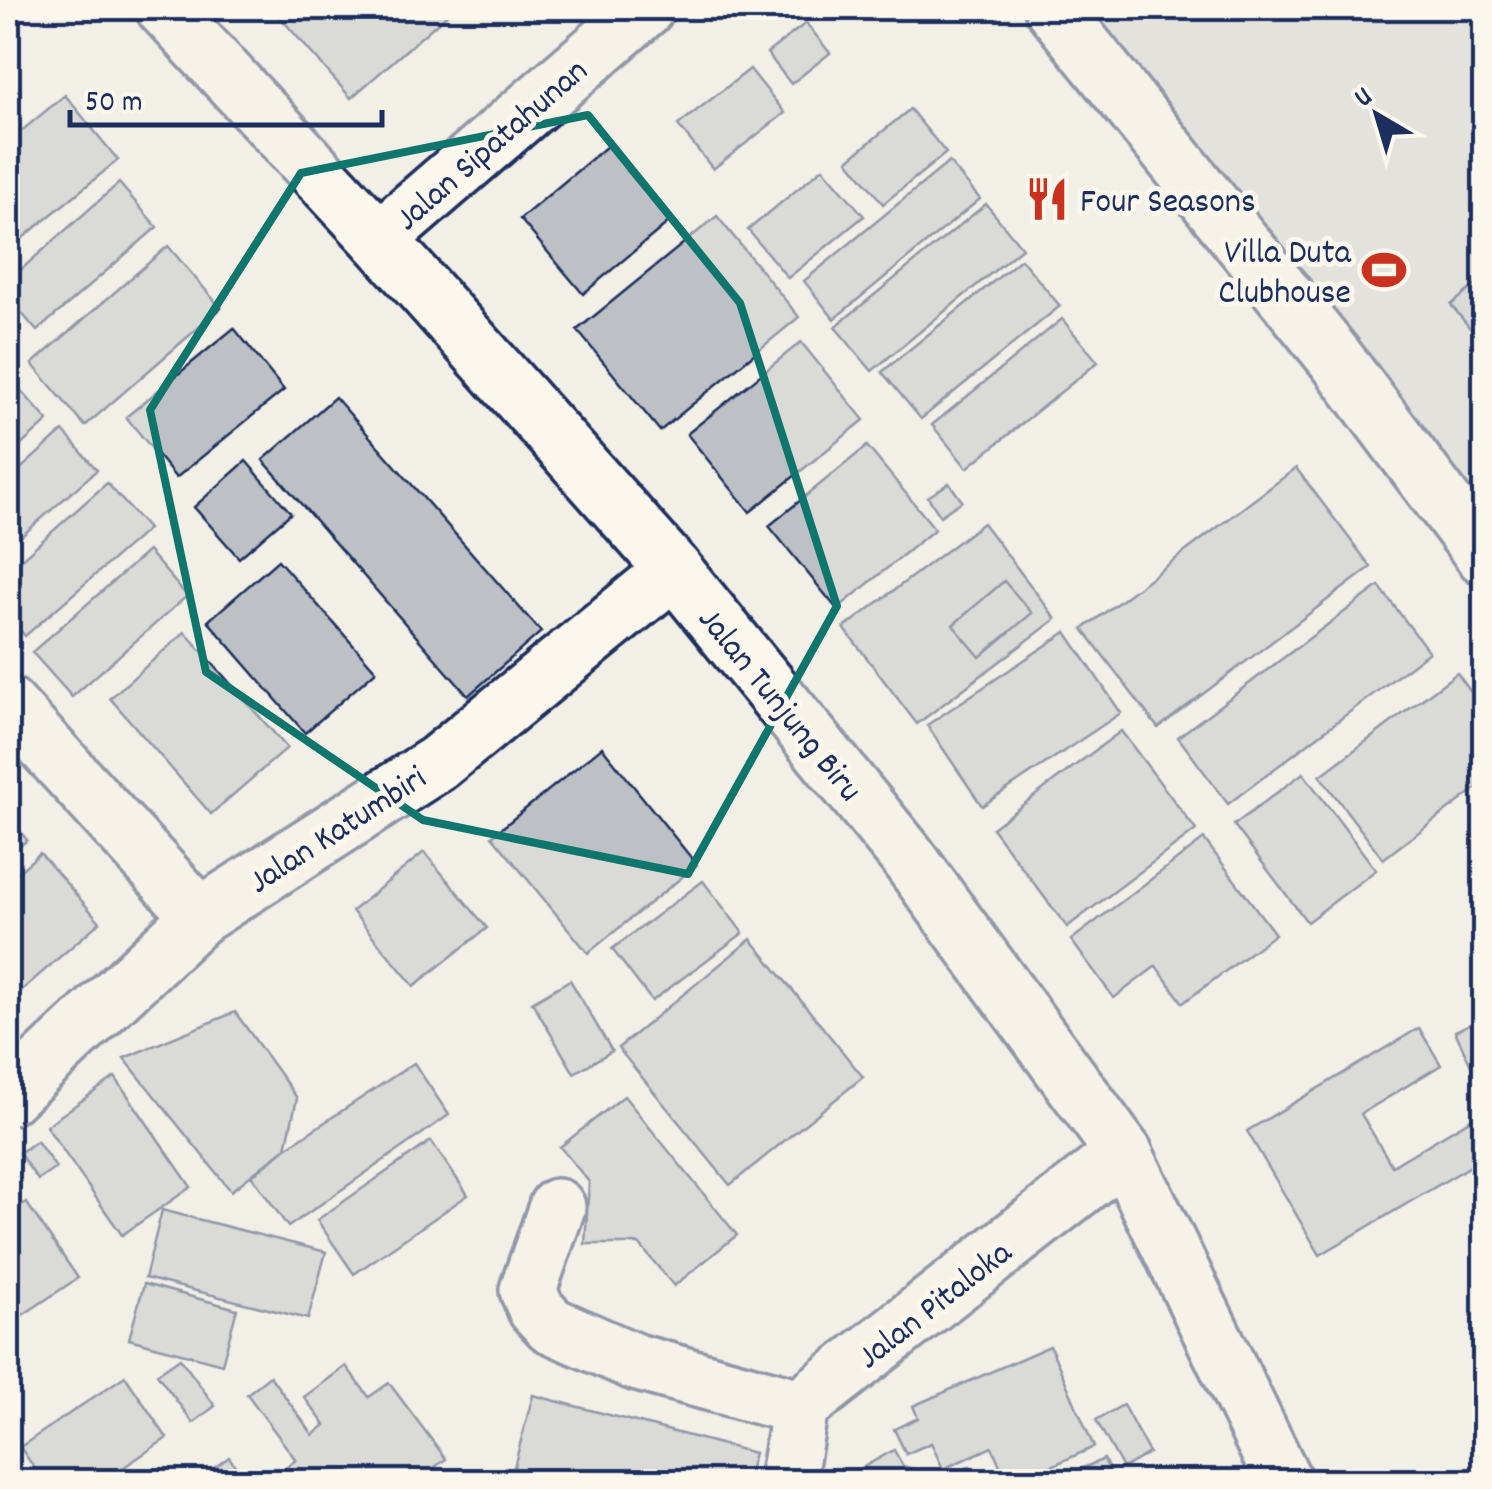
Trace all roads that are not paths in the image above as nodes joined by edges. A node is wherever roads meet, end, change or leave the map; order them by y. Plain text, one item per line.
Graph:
1 (164, 8) edge
2 (646, 8) edge
3 (1053, 8) edge
4 (380, 239) junction
5 (1484, 556) edge
6 (674, 570) junction
7 (8, 705) edge
8 (200, 916) junction
9 (8, 1097) edge
10 (1124, 1153) junction
11 (557, 1206) dead end
12 (800, 1408) junction
13 (788, 1482) edge
14 (1284, 1482) edge

1 - 4 street, Jalan Tunjung Biru
2 - 4 street, Jalan Sipatahunan
3 - 5 street
4 - 6 street, Jalan Tunjung Biru
6 - 8 street, Jalan Katumbiri
6 - 10 street, Jalan Tunjung Biru
7 - 8 street
8 - 9 street, Jalan Katumbiri
10 - 12 street, Jalan Pitaloka
10 - 14 street, Jalan Tunjung Biru
11 - 12 street
12 - 13 street

